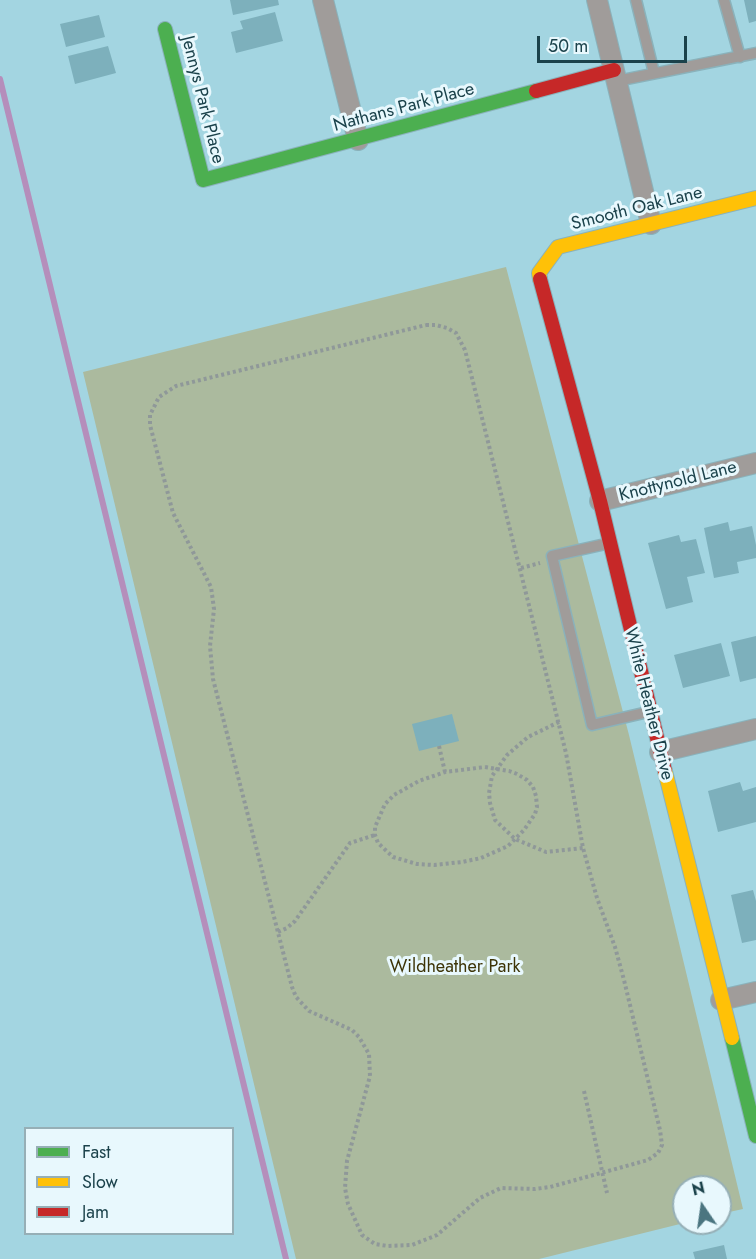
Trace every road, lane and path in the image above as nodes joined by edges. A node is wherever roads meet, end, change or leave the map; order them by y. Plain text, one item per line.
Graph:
1 (323, 0) edge
2 (597, 0) edge
3 (636, 0) edge
4 (724, 0) edge
5 (165, 28) dead end
6 (756, 53) edge
7 (740, 57) junction
8 (654, 73) junction
9 (615, 76) junction
10 (358, 140) junction
11 (203, 180) joint
12 (756, 198) edge
13 (651, 224) junction
14 (539, 273) joint
15 (756, 463) edge
16 (600, 501) junction
17 (610, 543) junction
18 (650, 712) junction
19 (559, 722) junction
20 (756, 729) edge
21 (439, 746) dead end
22 (660, 752) junction
23 (496, 768) junction
24 (446, 772) junction
25 (375, 835) junction
26 (515, 839) junction
27 (583, 848) junction
28 (278, 932) junction
29 (756, 992) edge
30 (721, 1000) junction
31 (584, 1091) dead end
32 (756, 1136) edge
33 (603, 1173) junction
34 (607, 1193) dead end

1 - 10 street
2 - 9 street
3 - 8 lane
4 - 7 lane
5 - 11 street, Jennys Park Place
6 - 7 lane
7 - 8 lane
8 - 9 lane
9 - 10 street, Nathans Park Place
9 - 13 street
10 - 11 street, Nathans Park Place
12 - 13 street, Smooth Oak Lane
13 - 14 street, Smooth Oak Lane
14 - 16 street, White Heather Drive
15 - 16 street, Knottynold Lane
16 - 17 street, White Heather Drive
17 - 18 street, White Heather Drive
17 - 18 lane
18 - 22 street, White Heather Drive
19 - 23 path
19 - 27 path
19 - 28 path
20 - 22 street
21 - 24 path
22 - 30 street, White Heather Drive
23 - 24 path
23 - 26 path
23 - 26 path
24 - 25 path
25 - 26 path
25 - 28 path
26 - 27 path
27 - 33 path
28 - 33 path
29 - 30 street
30 - 32 street, White Heather Drive
31 - 33 path
33 - 34 path

